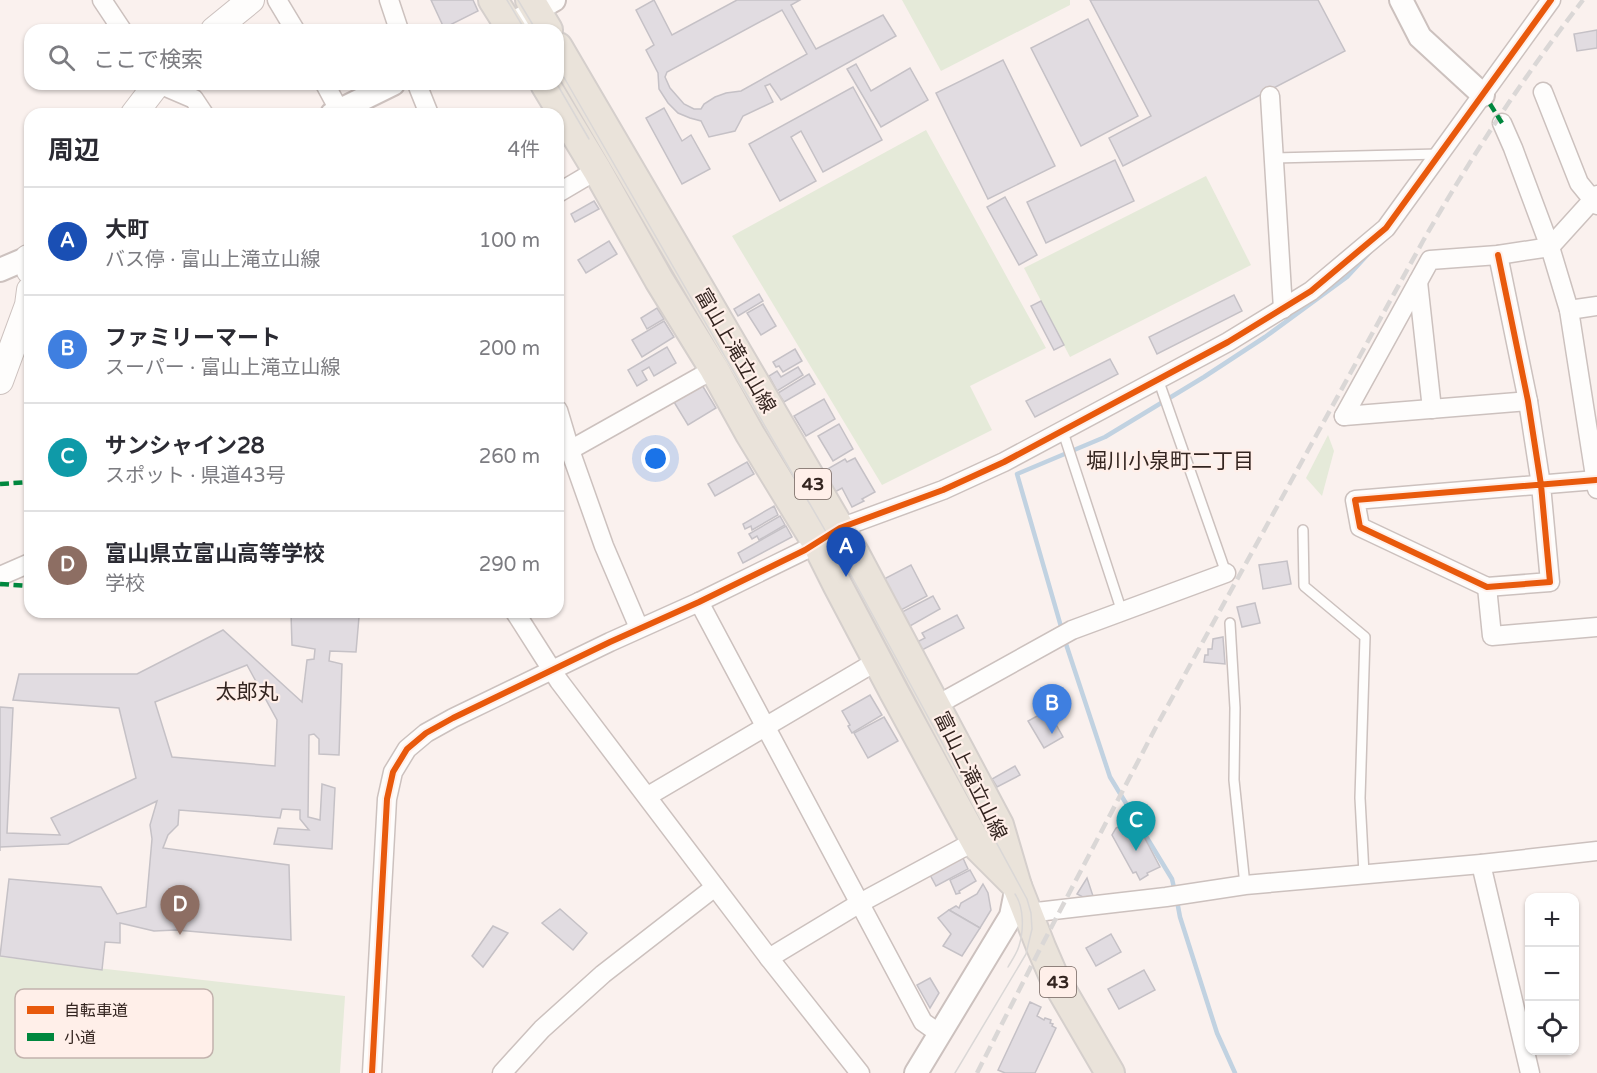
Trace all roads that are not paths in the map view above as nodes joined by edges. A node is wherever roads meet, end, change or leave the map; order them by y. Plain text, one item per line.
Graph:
1 (102, 0) edge
2 (251, 0) edge
3 (277, 0) edge
4 (389, 0) edge
5 (493, 0) edge
6 (1401, 0) edge
7 (1551, 0) edge
8 (542, 10) edge
9 (118, 24) edge
10 (221, 24) edge
11 (292, 24) edge
12 (397, 24) edge
13 (505, 24) edge
14 (516, 24) edge
15 (564, 57) edge
16 (153, 90) edge
17 (172, 90) edge
18 (327, 90) edge
19 (381, 90) edge
20 (419, 90) edge
21 (549, 90) edge
22 (1543, 92) dead end
23 (1270, 96) dead end
24 (1487, 99) junction
25 (139, 108) edge
26 (200, 108) edge
27 (334, 108) edge
28 (343, 108) edge
29 (427, 108) edge
30 (560, 108) edge
31 (564, 115) edge
32 (1502, 123) dead end
33 (1440, 154) junction
34 (1274, 158) junction
35 (597, 170) junction
36 (564, 190) edge
37 (1596, 200) edge
38 (1550, 247) junction
39 (1498, 255) junction
40 (24, 263) edge
41 (0, 270) edge
42 (1418, 282) junction
43 (1597, 306) edge
44 (1283, 309) junction
45 (1569, 310) junction
46 (24, 315) edge
47 (714, 369) junction
48 (1158, 380) junction
49 (0, 381) edge
50 (1590, 397) edge
51 (1528, 401) junction
52 (1432, 409) junction
53 (564, 430) edge
54 (1063, 432) junction
55 (570, 450) junction
56 (1541, 485) junction
57 (1596, 485) edge
58 (1303, 530) dead end
59 (828, 535) junction
60 (24, 566) edge
61 (1226, 573) joint
62 (0, 576) edge
63 (1487, 587) junction
64 (699, 602) junction
65 (1122, 612) junction
66 (519, 618) edge
67 (1230, 623) dead end
68 (1597, 627) edge
69 (639, 628) junction
70 (877, 661) junction
71 (552, 670) junction
72 (935, 705) junction
73 (766, 726) junction
74 (648, 796) junction
75 (975, 841) junction
76 (1597, 850) edge
77 (1481, 864) junction
78 (1364, 874) junction
79 (1245, 885) junction
80 (1017, 886) junction
81 (715, 887) junction
82 (860, 903) junction
83 (1028, 913) junction
84 (769, 958) junction
85 (940, 1034) junction
86 (372, 1073) edge
87 (502, 1073) edge
88 (860, 1073) edge
89 (916, 1073) edge
90 (1110, 1073) edge
91 (1530, 1073) edge

1 - 9 street
2 - 10 main road
3 - 11 street
4 - 12 street
5 - 13 main road
6 - 24 street
7 - 24 street
8 - 14 street
15 - 59 main road, 富山上滝立山線 / 43
16 - 25 main road
17 - 26 street
18 - 27 street
19 - 28 street
20 - 29 street
21 - 30 main road, 富山上滝立山線 / 43
22 - 37 street
23 - 34 street
24 - 33 street
31 - 35 main road, 富山上滝立山線 / 43
32 - 38 street
33 - 34 lane
33 - 44 street
34 - 44 street
35 - 36 street
35 - 47 main road, 富山上滝立山線 / 43
37 - 38 street
38 - 39 street
38 - 45 street
39 - 42 street
39 - 51 street
40 - 41 street
42 - 52 street
42 - 52 street
43 - 45 street
44 - 48 street
45 - 50 street
46 - 49 main road
47 - 55 street
47 - 59 main road, 富山上滝立山線 / 43
48 - 54 street
48 - 61 lane
50 - 57 street
51 - 52 street
51 - 56 street
53 - 55 street
54 - 59 street
54 - 65 lane
55 - 69 street
56 - 57 street
56 - 63 street
56 - 63 street
58 - 78 lane
59 - 64 street
59 - 70 main road, 富山上滝立山線 / 43
59 - 72 main road, 富山上滝立山線 / 43
60 - 62 street
61 - 65 street
63 - 68 street
64 - 69 street
64 - 73 street
65 - 72 street
66 - 71 street
67 - 79 lane
69 - 71 street
70 - 73 street
70 - 75 main road, 富山上滝立山線 / 43
71 - 74 street
71 - 86 street
72 - 80 main road, 富山上滝立山線 / 43
73 - 74 street
73 - 82 street
74 - 81 street
75 - 80 main road, 富山上滝立山線 / 43
75 - 82 street
76 - 77 street
77 - 78 street
77 - 91 street
78 - 79 street
79 - 83 street
80 - 83 main road, 43
80 - 85 street
81 - 84 street
81 - 87 street
82 - 84 street
82 - 85 street
83 - 90 main road, 43
84 - 88 street
85 - 89 street

